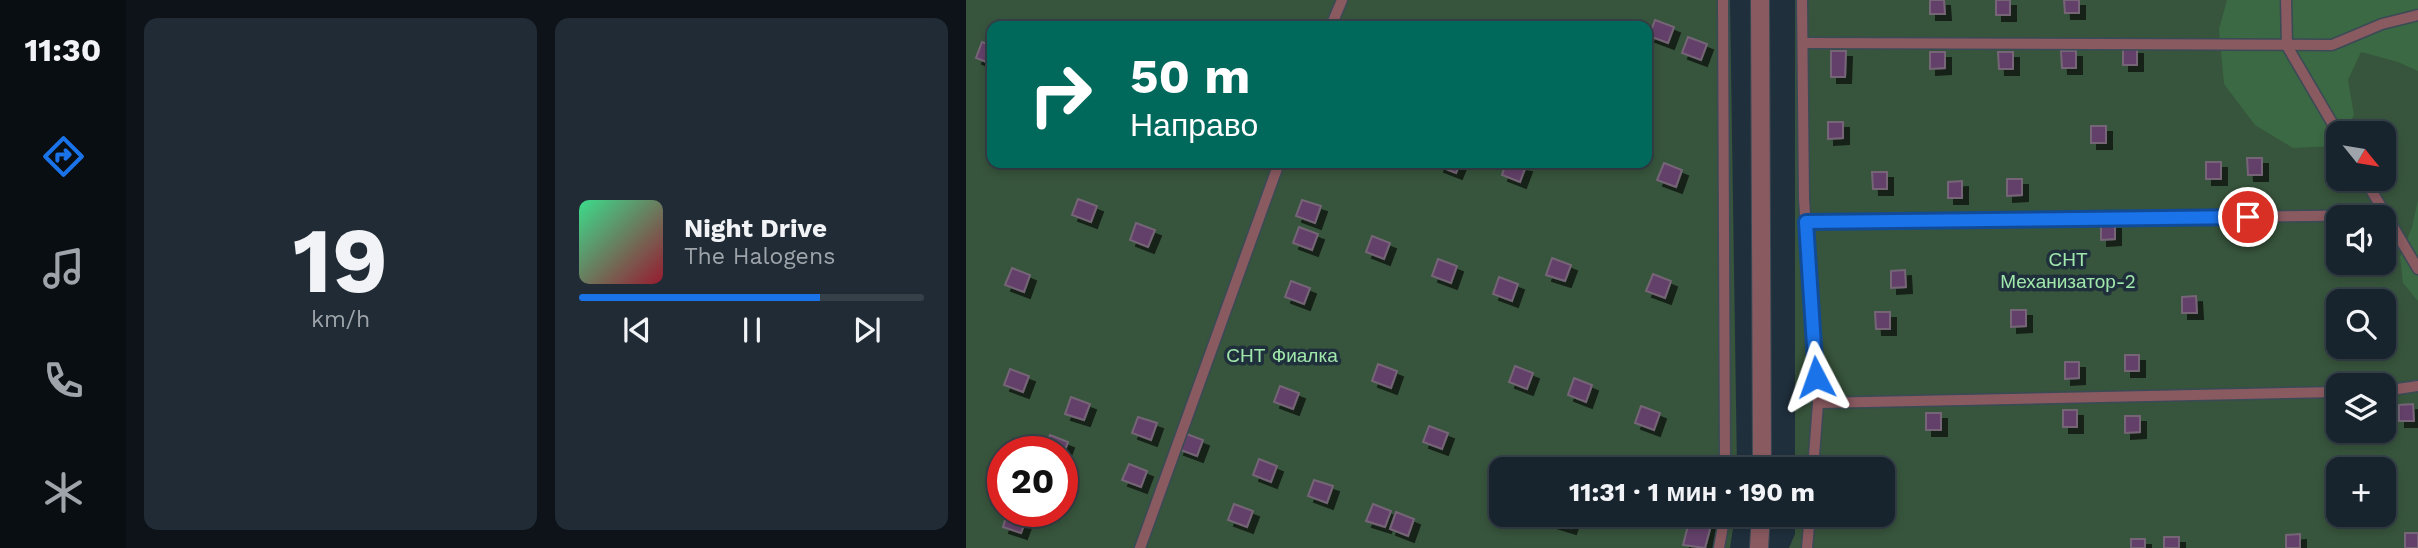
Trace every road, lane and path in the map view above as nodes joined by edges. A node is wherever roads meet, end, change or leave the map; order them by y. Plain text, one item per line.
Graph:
1 (1342, 0) edge
2 (1723, 0) edge
3 (1760, 0) edge
4 (1802, 0) edge
5 (2286, 0) edge
6 (2418, 15) edge
7 (1333, 21) edge
8 (1803, 43) junction
9 (2287, 46) junction
10 (2331, 121) edge
11 (1277, 168) edge
12 (2326, 216) edge
13 (1806, 222) junction
14 (2396, 232) edge
15 (2418, 269) edge
16 (2418, 386) edge
17 (2396, 389) edge
18 (2326, 392) edge
19 (1818, 403) junction
20 (1725, 457) edge
21 (1762, 457) edge
22 (1814, 457) edge
23 (1723, 527) edge
24 (1762, 527) edge
25 (1809, 527) edge
26 (1763, 546) edge
27 (1140, 548) edge
28 (1719, 548) edge
29 (1807, 548) edge

1 - 7 lane
2 - 20 lane
3 - 21 street
4 - 8 lane
5 - 9 lane
6 - 9 lane
8 - 9 lane
8 - 13 lane
9 - 10 lane
11 - 27 lane
12 - 13 lane
13 - 19 lane
14 - 15 lane
16 - 17 lane
18 - 19 lane
19 - 22 lane
23 - 28 lane
24 - 26 street
25 - 29 lane

